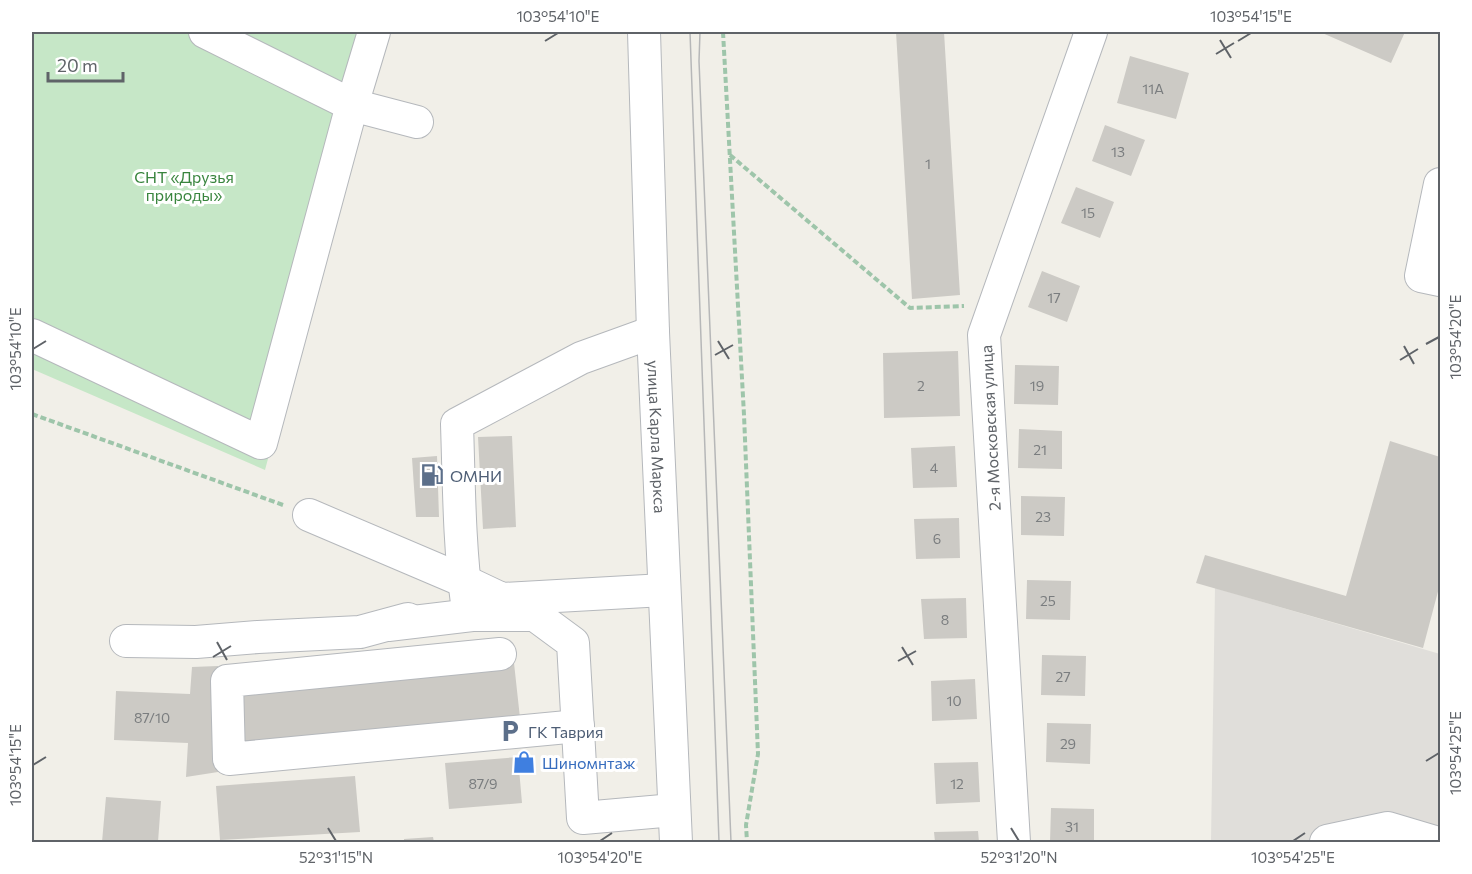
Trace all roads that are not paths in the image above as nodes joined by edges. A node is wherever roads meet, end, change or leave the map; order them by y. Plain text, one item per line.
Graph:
1 (204, 32) edge
2 (374, 32) edge
3 (645, 32) edge
4 (1091, 32) edge
5 (352, 105) junction
6 (417, 122) dead end
7 (1440, 184) edge
8 (1431, 278) edge
9 (653, 332) junction
10 (32, 335) edge
11 (309, 515) road end
12 (664, 590) junction
13 (466, 592) junction
14 (388, 625) junction
15 (126, 641) dead end
16 (500, 654) dead end
17 (578, 726) junction
18 (674, 810) junction
19 (676, 843) edge
20 (1014, 843) edge
21 (1326, 843) edge
22 (1435, 843) edge

1 - 5 street
2 - 5 street
3 - 9 street, улица Карла Маркса
4 - 20 street, 2-я Московская улица
5 - 6 street
5 - 10 street
7 - 8 street
9 - 12 street, улица Карла Маркса
9 - 13 street
11 - 13 street
12 - 13 street
12 - 18 street, улица Карла Маркса
13 - 14 street
14 - 15 street
14 - 17 street
16 - 17 street
17 - 18 street
18 - 19 street, улица Карла Маркса
21 - 22 street

